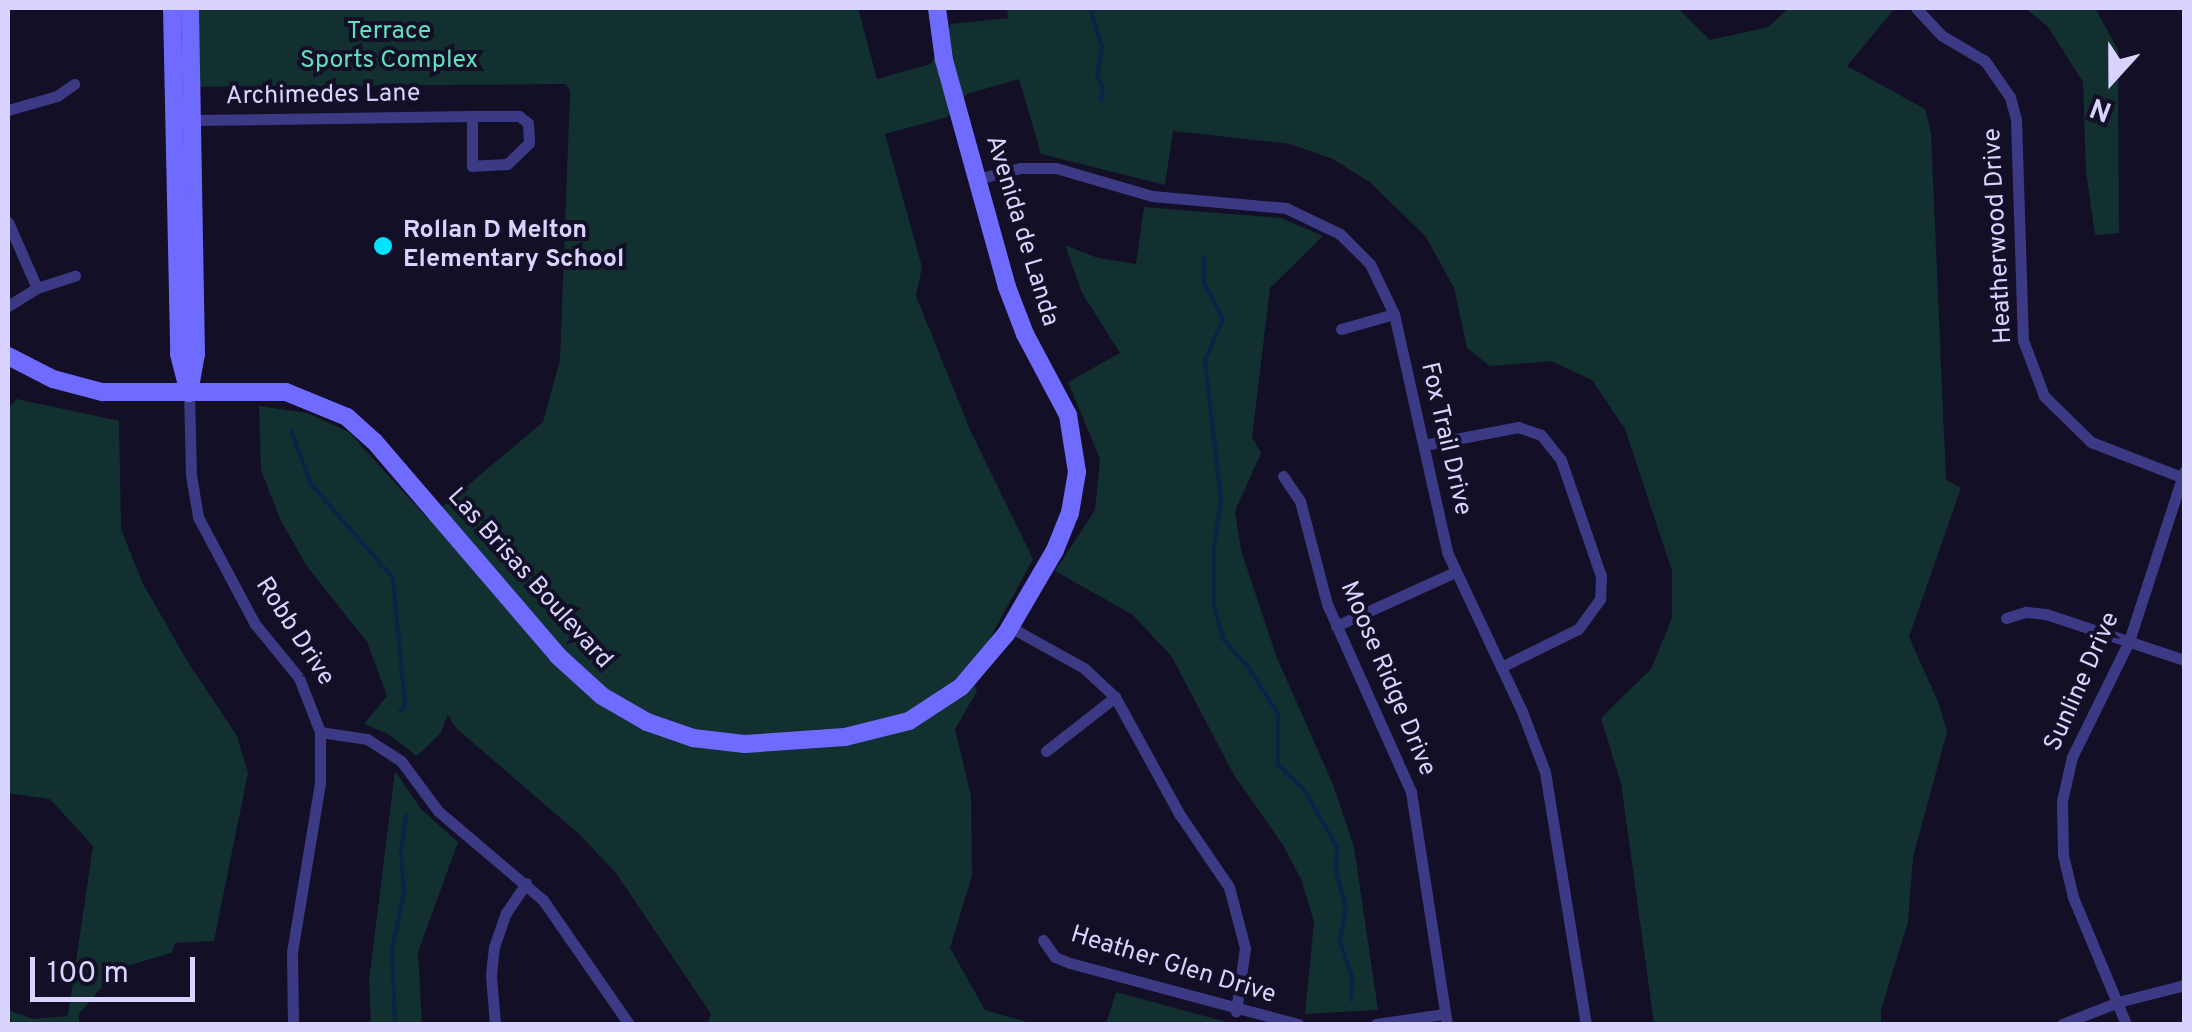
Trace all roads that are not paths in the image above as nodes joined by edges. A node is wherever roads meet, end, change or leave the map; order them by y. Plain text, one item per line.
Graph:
1 (172, 8) edge
2 (190, 8) edge
3 (937, 8) edge
4 (1916, 8) edge
5 (74, 84) dead end
6 (8, 110) edge
7 (472, 116) junction
8 (174, 119) junction
9 (194, 120) junction
10 (977, 179) junction
11 (8, 222) edge
12 (75, 276) dead end
13 (38, 288) junction
14 (8, 306) edge
15 (1394, 314) junction
16 (1341, 329) dead end
17 (8, 356) edge
18 (189, 393) junction
19 (1424, 445) junction
20 (1283, 476) dead end
21 (2184, 476) edge
22 (1455, 572) junction
23 (2006, 618) dead end
24 (1336, 626) junction
25 (1010, 627) junction
26 (2128, 641) junction
27 (2184, 660) edge
28 (1501, 666) junction
29 (1115, 697) junction
30 (320, 732) junction
31 (1046, 752) dead end
32 (526, 883) junction
33 (1043, 940) dead end
34 (2184, 985) edge
35 (2118, 1002) junction
36 (1236, 1010) junction
37 (1445, 1019) edge
38 (293, 1024) edge
39 (496, 1024) edge
40 (629, 1024) edge
41 (1298, 1024) edge
42 (1376, 1024) edge
43 (1586, 1024) edge
44 (2062, 1024) edge
45 (2126, 1024) edge

1 - 8 street, Robb Drive
2 - 9 street, Robb Drive
3 - 10 street, Avenida de Landa
4 - 21 street, Heatherwood Drive
5 - 6 street
7 - 7 street, Archimedes Lane
7 - 9 street, Archimedes Lane
8 - 9 street, Archimedes Lane
8 - 18 street, Robb Drive
9 - 18 street, Robb Drive
10 - 15 street, Fox Trail Drive
10 - 25 street, Avenida de Landa
11 - 13 street
12 - 13 street
13 - 14 street
15 - 16 street
15 - 19 street, Fox Trail Drive
17 - 18 street, Las Brisas Boulevard
18 - 25 street, Las Brisas Boulevard
18 - 30 street, Robb Drive
19 - 22 street, Fox Trail Drive
19 - 28 street
20 - 24 street, Moose Ridge Drive
21 - 26 street, Sunline Drive
22 - 24 street
22 - 28 street, Fox Trail Drive
23 - 26 street
24 - 37 street, Moose Ridge Drive
25 - 29 street
26 - 27 street
26 - 35 street, Sunline Drive
28 - 43 street, Fox Trail Drive
29 - 31 street
29 - 36 street
30 - 32 street
30 - 38 street, Robb Drive
32 - 39 street
32 - 40 street
33 - 36 street, Heather Glen Drive
34 - 35 street
35 - 44 street
35 - 45 street, Sunline Drive
36 - 41 street, Heather Glen Drive
37 - 42 street

